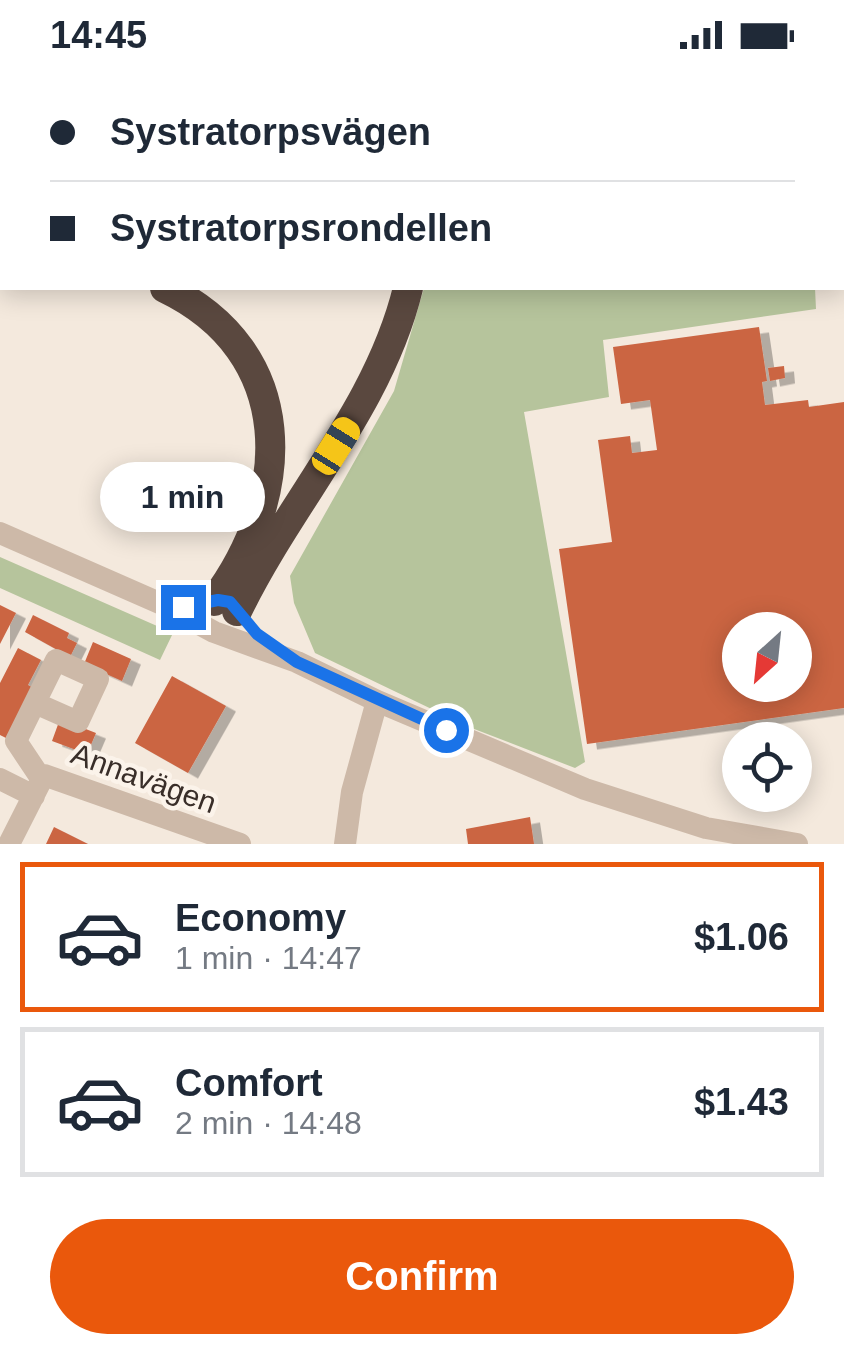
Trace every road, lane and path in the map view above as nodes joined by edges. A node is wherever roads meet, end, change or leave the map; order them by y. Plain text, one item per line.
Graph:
1 (170, 290) edge
2 (408, 290) edge
3 (0, 533) edge
4 (222, 616) junction
5 (377, 700) junction
6 (35, 703) dead end
7 (0, 778) edge
8 (38, 788) junction
9 (10, 844) edge
10 (240, 844) edge
11 (345, 844) edge
12 (798, 844) edge

1 - 4 highway
2 - 4 highway
3 - 4 street
4 - 5 street
5 - 11 street
5 - 12 street
6 - 8 street
7 - 8 street
8 - 9 street, Annavägen
8 - 10 street, Annavägen

